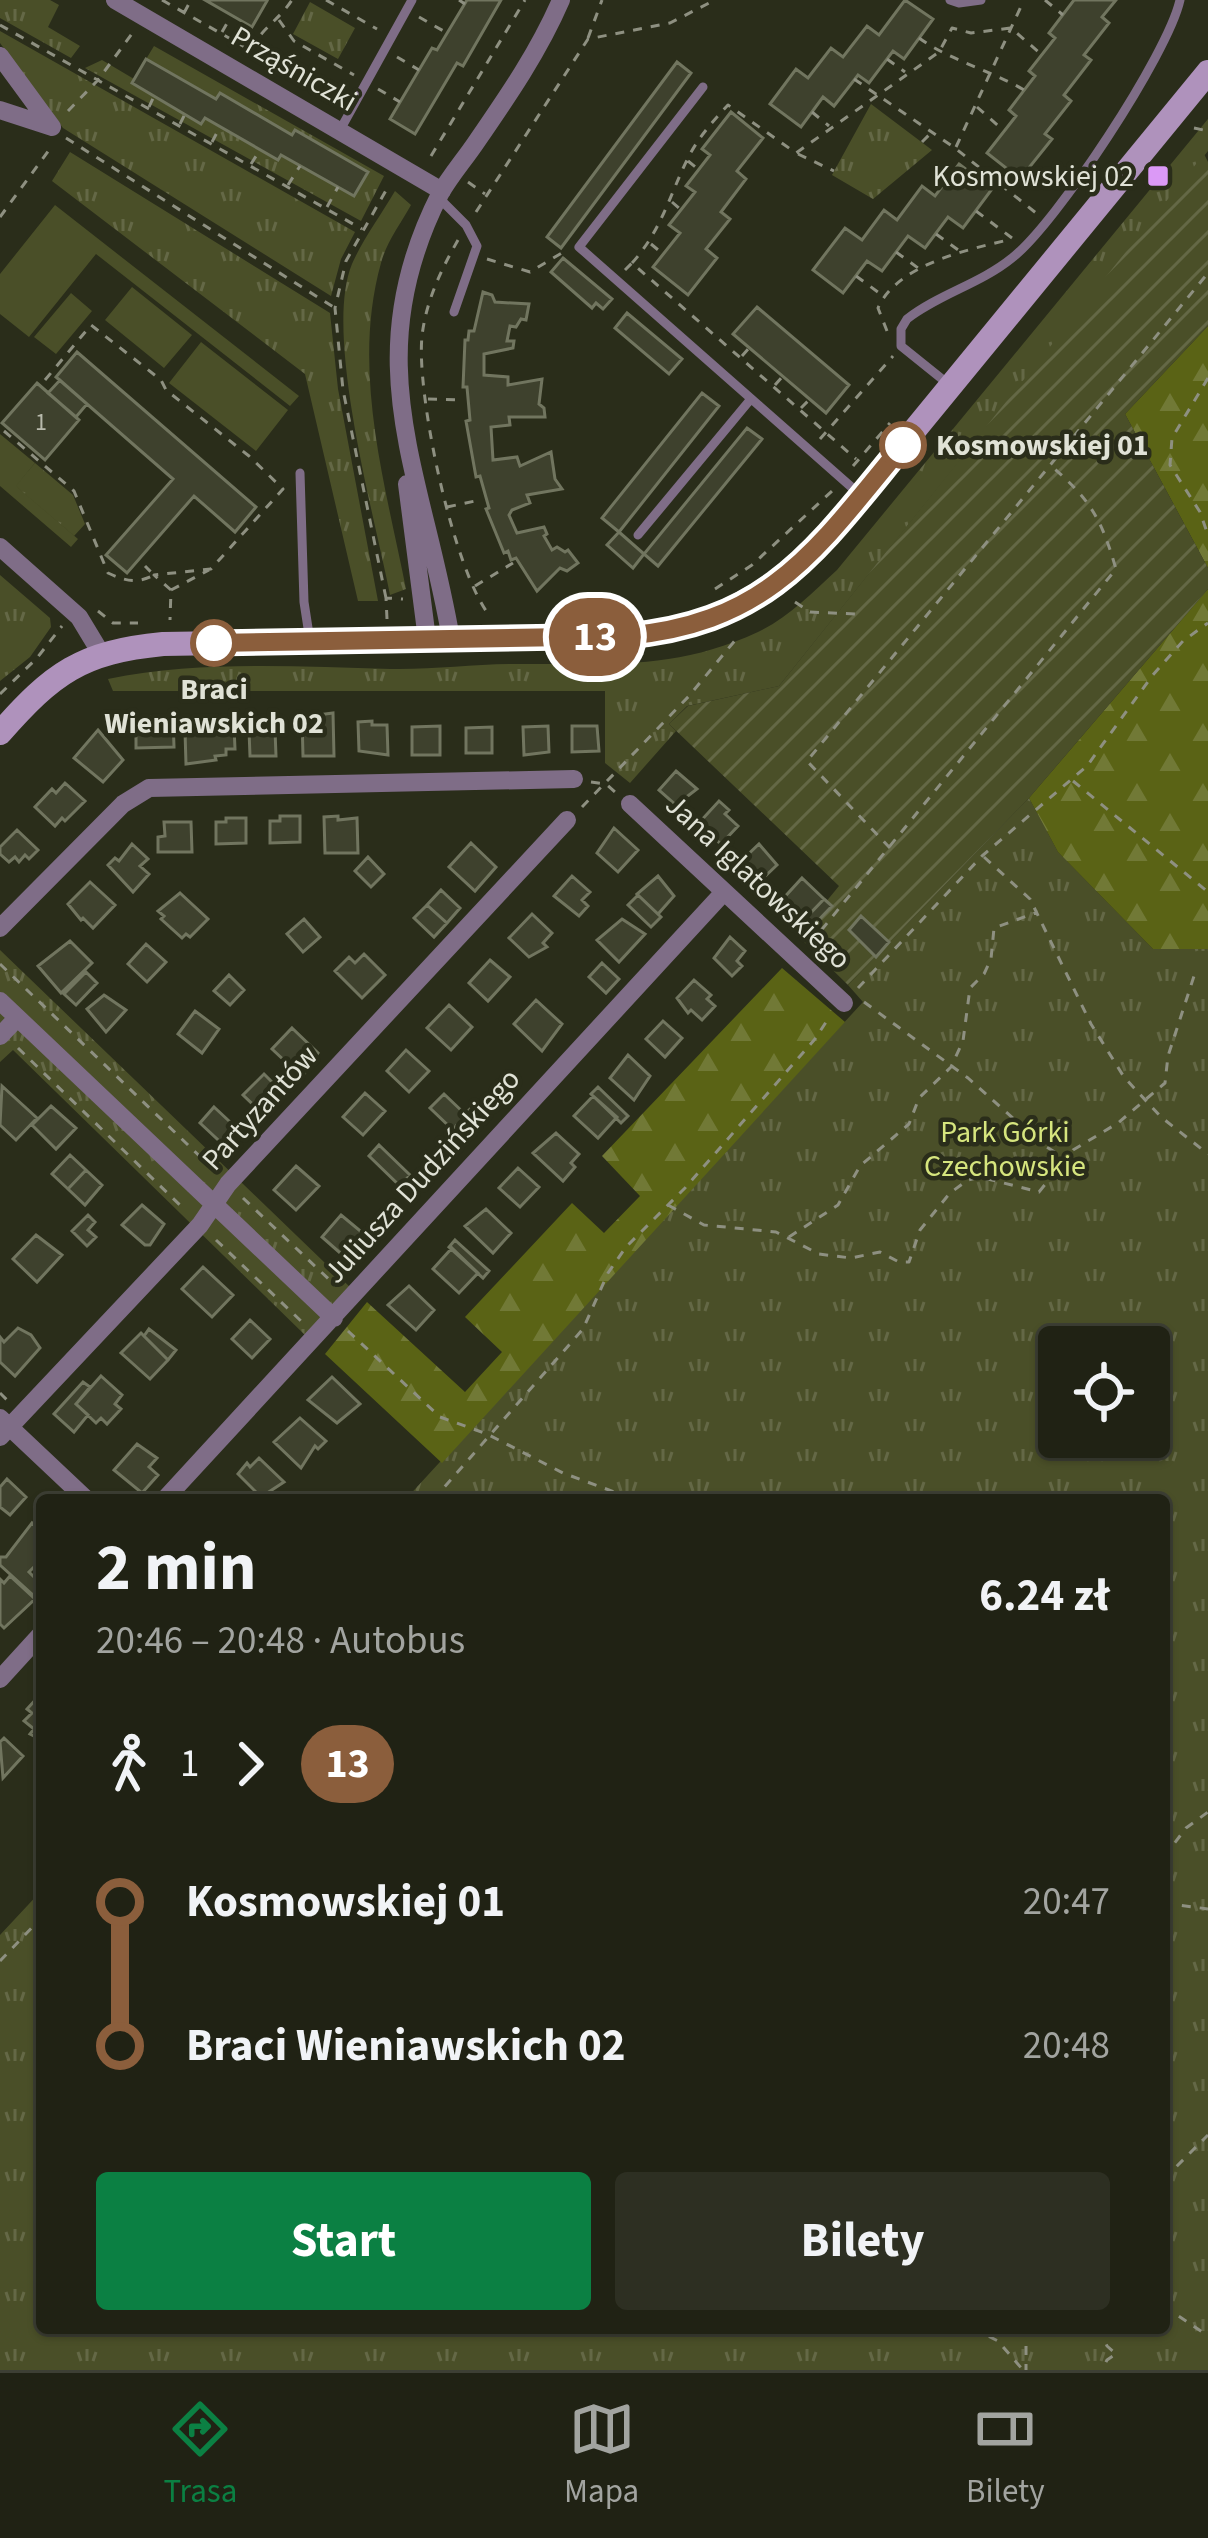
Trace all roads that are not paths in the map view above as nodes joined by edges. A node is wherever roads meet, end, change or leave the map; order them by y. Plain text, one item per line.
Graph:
1 (115, 0) edge
2 (561, 0) edge
3 (950, 0) edge
4 (980, 0) edge
5 (1180, 0) edge
6 (410, 5) edge
7 (0, 56) edge
8 (1208, 72) edge
9 (703, 86) dead end
10 (0, 110) edge
11 (340, 130) junction
12 (440, 194) junction
13 (454, 312) dead end
14 (951, 387) junction
15 (750, 400) junction
16 (300, 473) dead end
17 (861, 496) junction
18 (638, 536) dead end
19 (0, 547) edge
20 (439, 639) junction
21 (310, 641) junction
22 (102, 655) junction
23 (0, 733) edge
24 (574, 779) road end
25 (630, 804) road end
26 (567, 820) road end
27 (724, 892) junction
28 (0, 928) edge
29 (845, 998) road end
30 (0, 1001) edge
31 (7, 1029) edge
32 (213, 1207) junction
33 (334, 1318) junction
34 (3, 1428) edge
35 (81, 1494) edge
36 (170, 1494) edge
37 (36, 1640) edge
38 (0, 1679) edge

1 - 11 street, Prząśniczki
2 - 12 street
3 - 4 lane
5 - 14 lane
6 - 11 lane
7 - 10 street
8 - 14 street
9 - 15 lane
11 - 12 street, Prząśniczki
12 - 13 lane
12 - 20 street
14 - 17 street
15 - 17 lane
15 - 18 lane
16 - 21 lane
17 - 20 street
19 - 22 street
20 - 21 street
21 - 22 street
22 - 23 street
24 - 28 street
25 - 27 street, Jana Iglatowskiego
26 - 32 street, Partyzantów
27 - 29 street, Jana Iglatowskiego
27 - 33 street, Juliusza Dudzińskiego
30 - 31 street
31 - 32 street
32 - 33 street
32 - 34 street, Partyzantów
33 - 36 street, Juliusza Dudzińskiego
34 - 35 street
37 - 38 street

